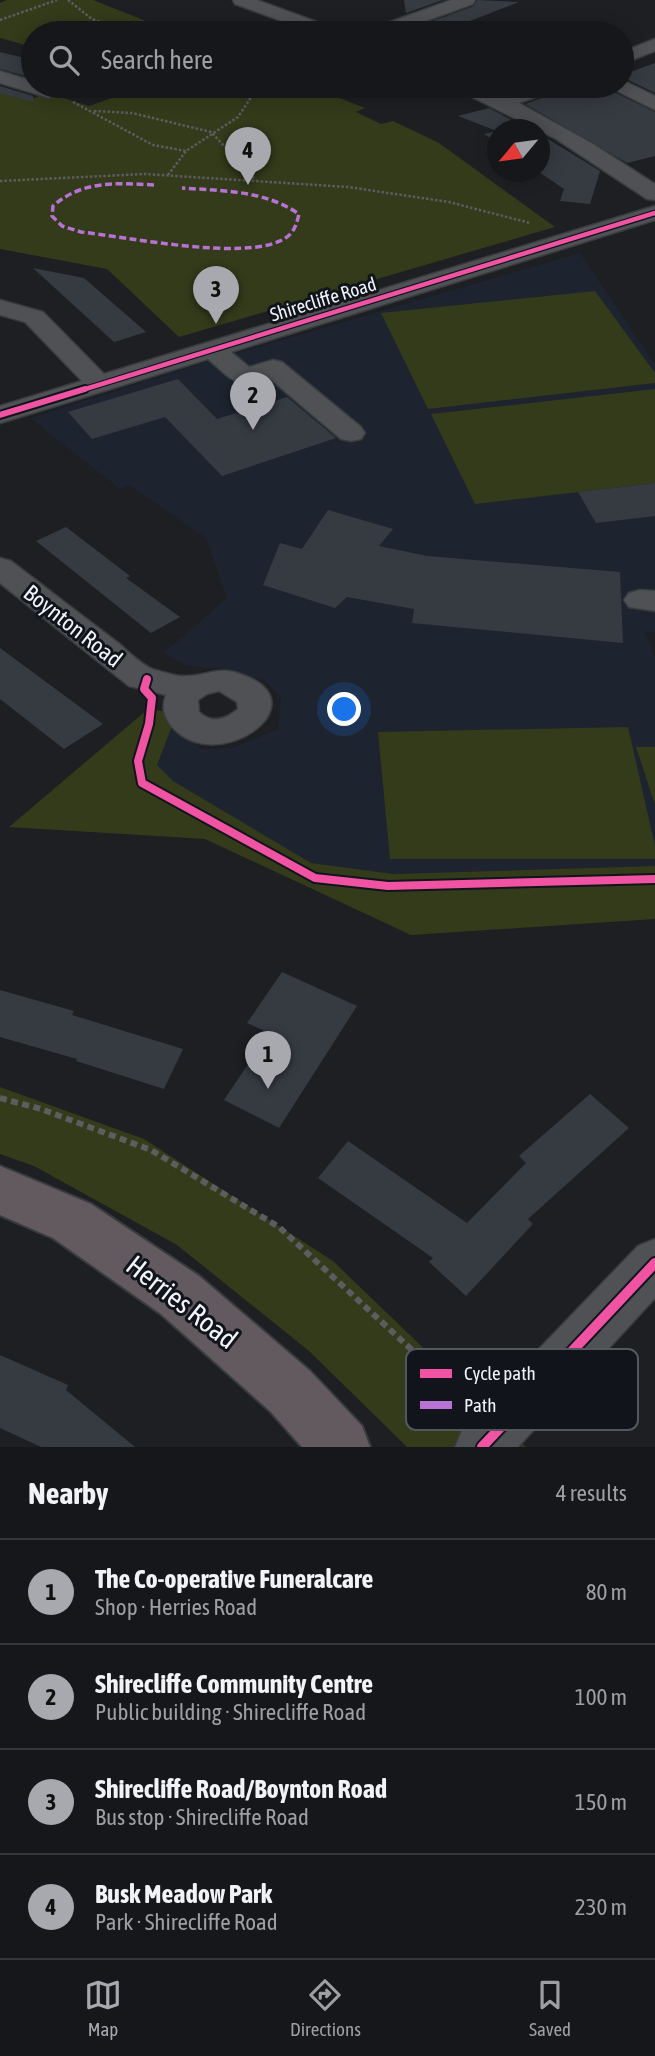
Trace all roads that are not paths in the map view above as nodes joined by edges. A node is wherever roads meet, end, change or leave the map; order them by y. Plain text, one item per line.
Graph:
1 (241, 0) edge
2 (467, 0) edge
3 (298, 21) edge
4 (410, 21) edge
5 (655, 44) edge
6 (634, 54) edge
7 (0, 77) edge
8 (21, 83) edge
9 (634, 93) edge
10 (494, 98) edge
11 (515, 98) edge
12 (504, 102) junction
13 (655, 104) edge
14 (655, 194) edge
15 (655, 213) edge
16 (0, 307) edge
17 (212, 349) junction
18 (98, 383) junction
19 (0, 415) edge
20 (351, 433) dead end
21 (0, 568) edge
22 (190, 689) dead end
23 (0, 1190) edge
24 (655, 1263) edge
25 (574, 1349) edge
26 (341, 1447) edge

1 - 3 street
2 - 4 street
5 - 6 street
7 - 8 street
9 - 13 street
10 - 12 street
11 - 12 street
12 - 14 street
15 - 17 street, Shirecliffe Road
16 - 18 street
17 - 18 street, Shirecliffe Road
17 - 20 street
18 - 19 street, Shirecliffe Road
21 - 22 street, Boynton Road
23 - 26 main road, Herries Road
24 - 25 street

